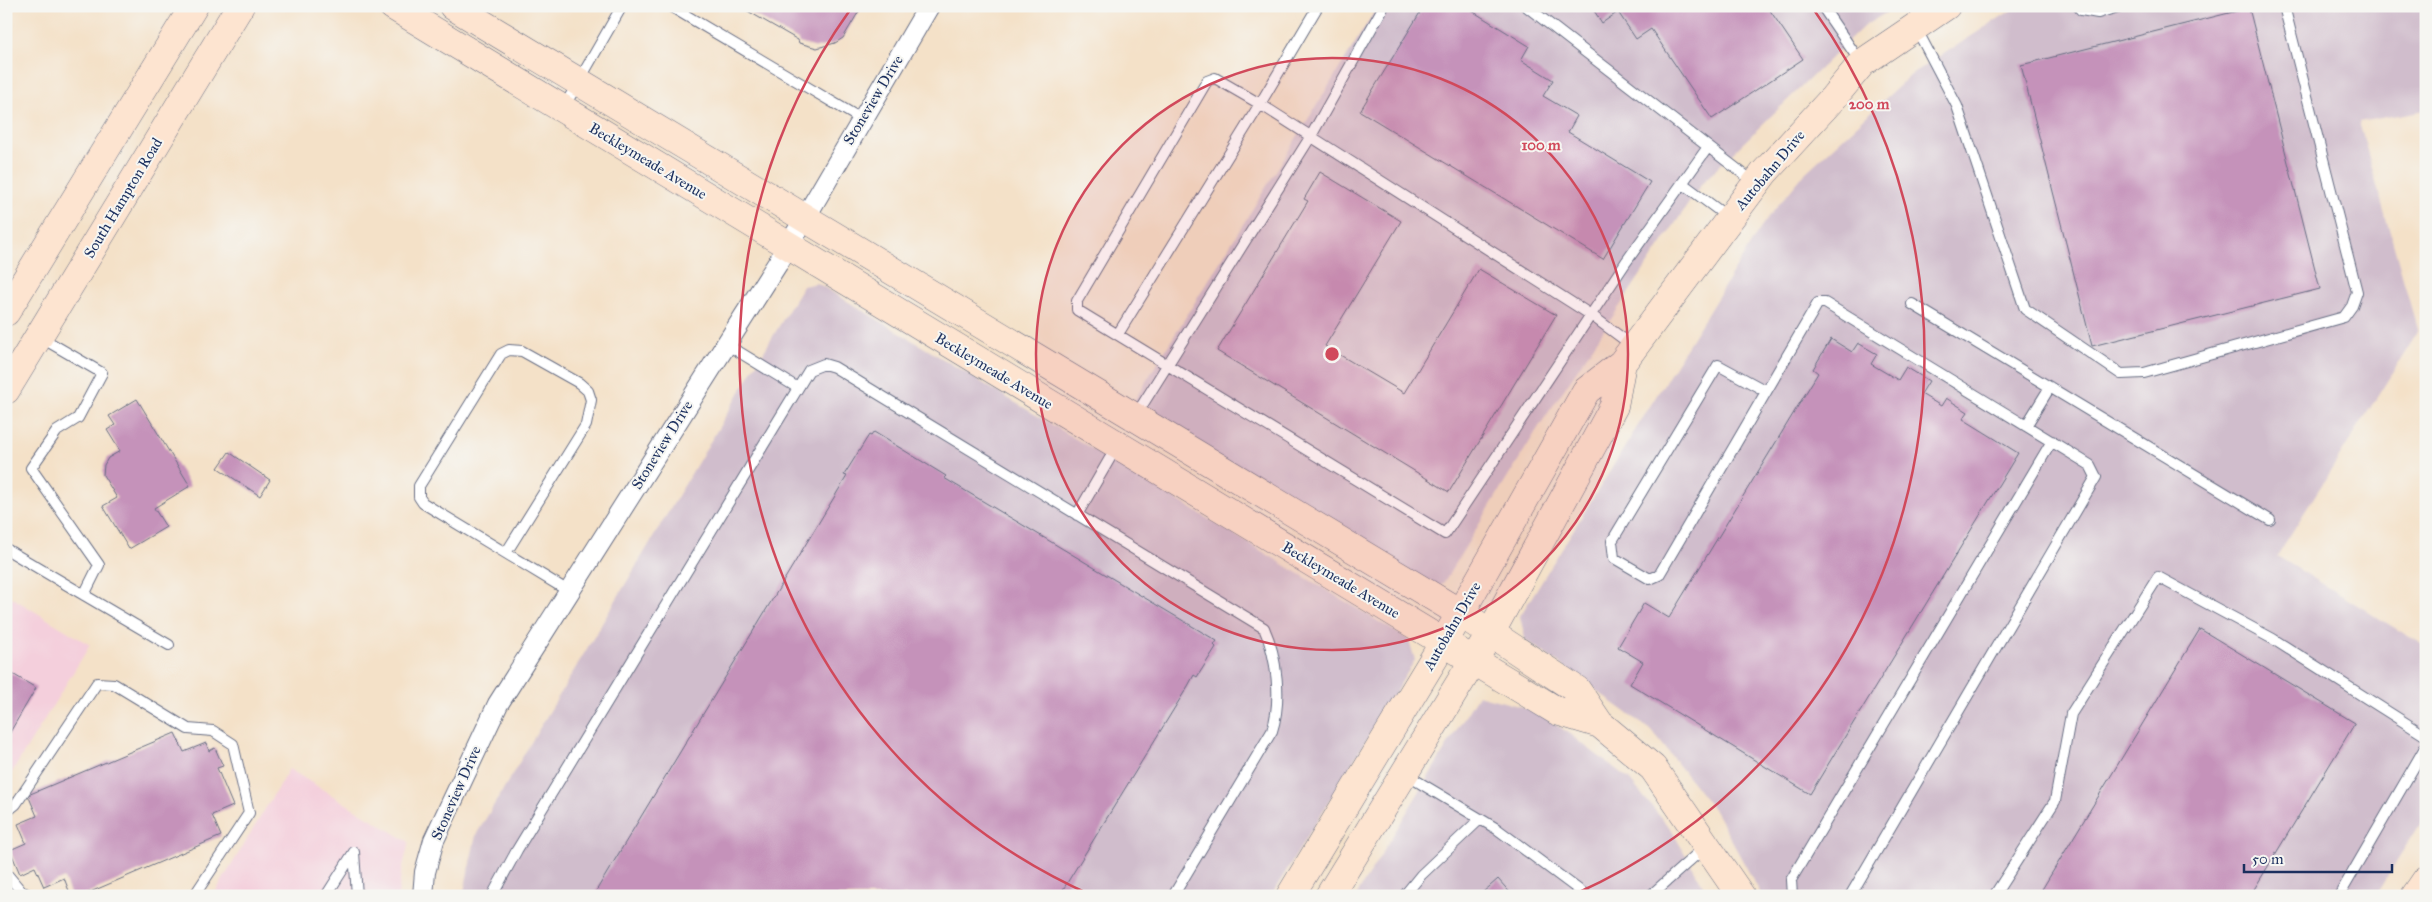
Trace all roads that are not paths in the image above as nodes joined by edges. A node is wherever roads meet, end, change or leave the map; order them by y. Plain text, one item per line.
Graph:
1 (194, 6) edge
2 (240, 6) edge
3 (393, 6) edge
4 (453, 6) edge
5 (622, 6) edge
6 (670, 6) edge
7 (929, 6) edge
8 (1318, 6) edge
9 (1384, 6) edge
10 (1526, 6) edge
11 (1822, 6) edge
12 (1946, 6) edge
13 (2078, 6) edge
14 (2121, 6) edge
15 (2284, 6) edge
16 (1916, 27) junction
17 (1862, 63) junction
18 (579, 81) junction
19 (1260, 104) junction
20 (563, 109) junction
21 (861, 119) junction
22 (1311, 136) junction
23 (1708, 147) junction
24 (1682, 183) junction
25 (1756, 184) junction
26 (805, 217) junction
27 (1730, 219) junction
28 (788, 247) junction
29 (1912, 304) dead end
30 (6, 313) edge
31 (1591, 315) junction
32 (1118, 334) junction
33 (39, 336) junction
34 (726, 344) junction
35 (1628, 355) junction
36 (1167, 365) junction
37 (2050, 387) junction
38 (798, 388) junction
39 (6, 390) edge
40 (1766, 391) junction
41 (1135, 416) junction
42 (2026, 426) junction
43 (2052, 441) junction
44 (1118, 445) junction
45 (1077, 515) junction
46 (2270, 520) dead end
47 (6, 549) edge
48 (506, 553) junction
49 (570, 592) junction
50 (84, 595) junction
51 (1460, 613) junction
52 (1491, 632) junction
53 (1444, 642) junction
54 (169, 645) dead end
55 (1474, 659) junction
56 (1600, 724) junction
57 (2426, 736) edge
58 (2426, 746) edge
59 (1404, 773) junction
60 (6, 812) edge
61 (1480, 819) junction
62 (1706, 845) junction
63 (6, 873) edge
64 (2426, 880) edge
65 (31, 896) edge
66 (194, 896) edge
67 (326, 896) edge
68 (357, 896) edge
69 (422, 896) edge
70 (492, 896) edge
71 (1173, 896) edge
72 (1290, 896) edge
73 (1329, 896) edge
74 (1404, 896) edge
75 (1587, 896) edge
76 (1650, 896) edge
77 (1741, 896) edge
78 (1792, 896) edge
79 (1850, 896) edge
80 (1994, 896) edge
81 (2339, 896) edge
82 (2415, 896) edge

1 - 30 street
2 - 33 street, South Hampton Road
3 - 20 street, Beckleymeade Avenue
4 - 18 street, Beckleymeade Avenue
5 - 18 lane
6 - 21 lane
7 - 21 street, Stoneview Drive
8 - 19 lane
9 - 22 lane
10 - 23 lane
11 - 17 lane
12 - 16 street, Autobahn Drive
13 - 14 lane
15 - 16 lane
16 - 17 street, Autobahn Drive
17 - 25 street, Autobahn Drive
18 - 20 lane
18 - 26 street, Beckleymeade Avenue
19 - 22 lane
19 - 32 lane
19 - 32 lane
20 - 28 street, Beckleymeade Avenue
21 - 26 street, Stoneview Drive
22 - 31 lane
22 - 36 lane
23 - 24 lane
23 - 25 lane
24 - 27 lane
24 - 31 lane
25 - 27 street, Autobahn Drive
26 - 28 street, Stoneview Drive
26 - 41 street, Beckleymeade Avenue
27 - 35 street, Autobahn Drive
28 - 34 street, Stoneview Drive
28 - 44 street, Beckleymeade Avenue
29 - 37 lane
30 - 33 street
31 - 35 lane
31 - 36 lane
32 - 36 lane
33 - 39 street, South Hampton Road
33 - 50 lane
34 - 38 lane
34 - 49 street, Stoneview Drive
35 - 51 street, Autobahn Drive
35 - 52 street, Autobahn Drive
36 - 41 lane
37 - 42 lane
37 - 46 lane
38 - 45 lane
38 - 70 lane
40 - 40 lane
40 - 42 lane
41 - 44 street
41 - 51 street, Beckleymeade Avenue
42 - 43 lane
43 - 78 lane
43 - 79 lane
44 - 45 lane
44 - 53 street, Beckleymeade Avenue
45 - 71 lane
47 - 50 lane
48 - 48 lane
48 - 49 lane
49 - 69 street, Stoneview Drive
50 - 54 lane
51 - 52 street, Beckleymeade Avenue
51 - 53 street, Autobahn Drive
52 - 55 street, Autobahn Drive
52 - 56 street, Beckleymeade Avenue
53 - 55 street, Beckleymeade Avenue
53 - 72 street, Autobahn Drive
55 - 56 street, Beckleymeade Avenue
55 - 59 street, Autobahn Drive
56 - 62 street, Beckleymeade Avenue
57 - 80 lane
58 - 81 lane
59 - 61 lane
59 - 73 street, Autobahn Drive
60 - 66 lane
61 - 74 lane
61 - 75 lane
62 - 76 lane
62 - 77 street, Beckleymeade Avenue
63 - 65 lane
64 - 82 street
67 - 68 lane

